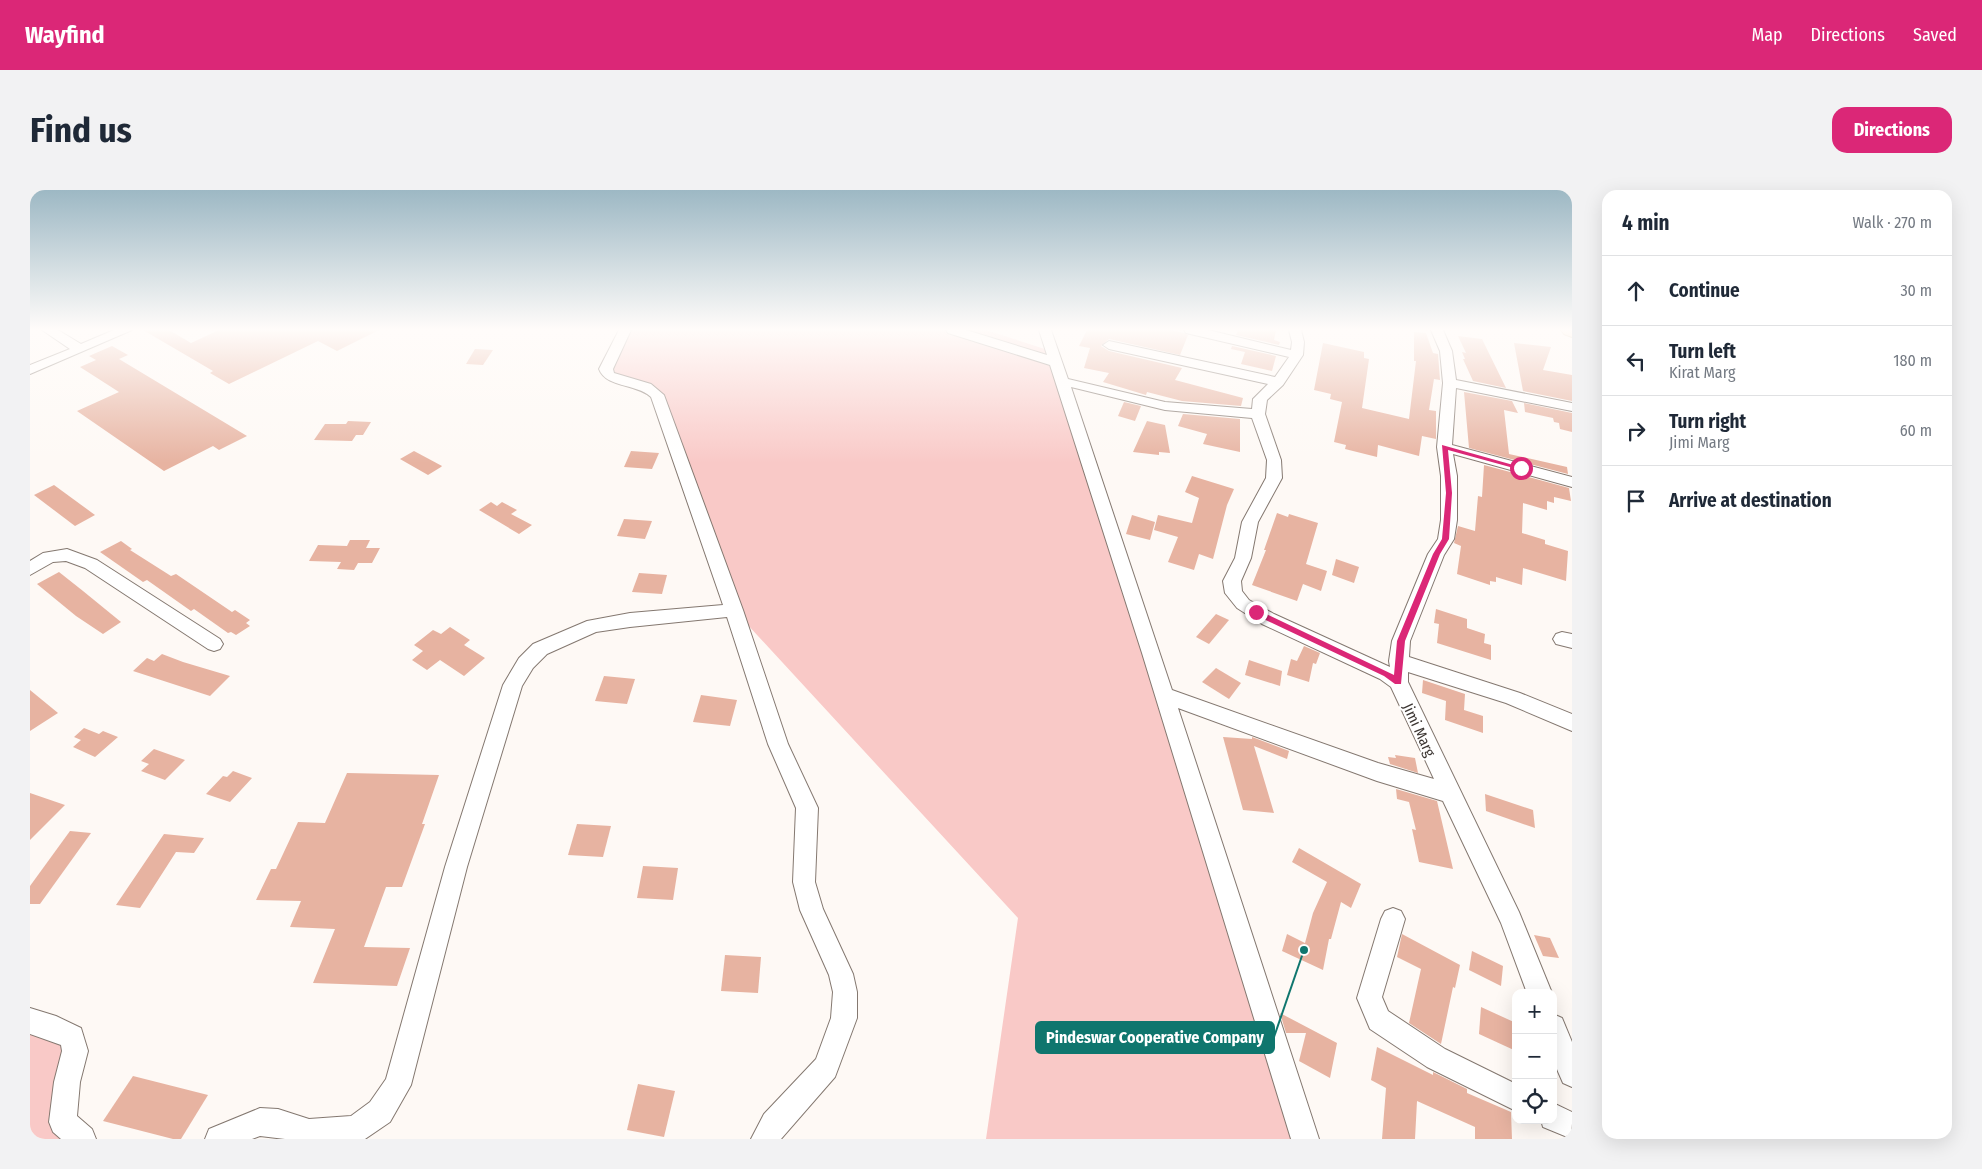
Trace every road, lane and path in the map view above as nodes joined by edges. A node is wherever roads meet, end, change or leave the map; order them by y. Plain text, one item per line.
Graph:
1 (608, 374) edge
2 (1059, 374) edge
3 (1068, 374) edge
4 (1243, 374) edge
5 (1283, 374) edge
6 (1449, 374) edge
7 (1278, 382) junction
8 (1450, 384) junction
9 (1572, 407) edge
10 (1258, 414) junction
11 (1444, 447) junction
12 (1572, 482) edge
13 (30, 569) edge
14 (734, 610) junction
15 (214, 644) dead end
16 (1398, 661) junction
17 (1398, 682) junction
18 (1164, 695) junction
19 (1572, 722) edge
20 (1449, 793) junction
21 (1393, 919) dead end
22 (1538, 989) edge
23 (30, 1021) edge
24 (1556, 1034) edge
25 (1572, 1074) edge
26 (1512, 1096) edge
27 (1557, 1119) edge
28 (1572, 1126) edge
29 (82, 1139) edge
30 (219, 1139) edge
31 (765, 1139) edge
32 (1305, 1139) edge

1 - 14 street
2 - 18 street
3 - 10 street
4 - 7 street
5 - 7 street
6 - 8 street
7 - 10 street
8 - 9 street
8 - 11 street
10 - 17 street
11 - 12 street
11 - 16 street
13 - 15 street
14 - 30 street
14 - 31 street
16 - 17 street
16 - 19 street
17 - 20 street, Jimi Marg
18 - 20 street
18 - 32 street
20 - 22 street, Jimi Marg
21 - 26 street
23 - 29 street
24 - 25 street
27 - 28 street

